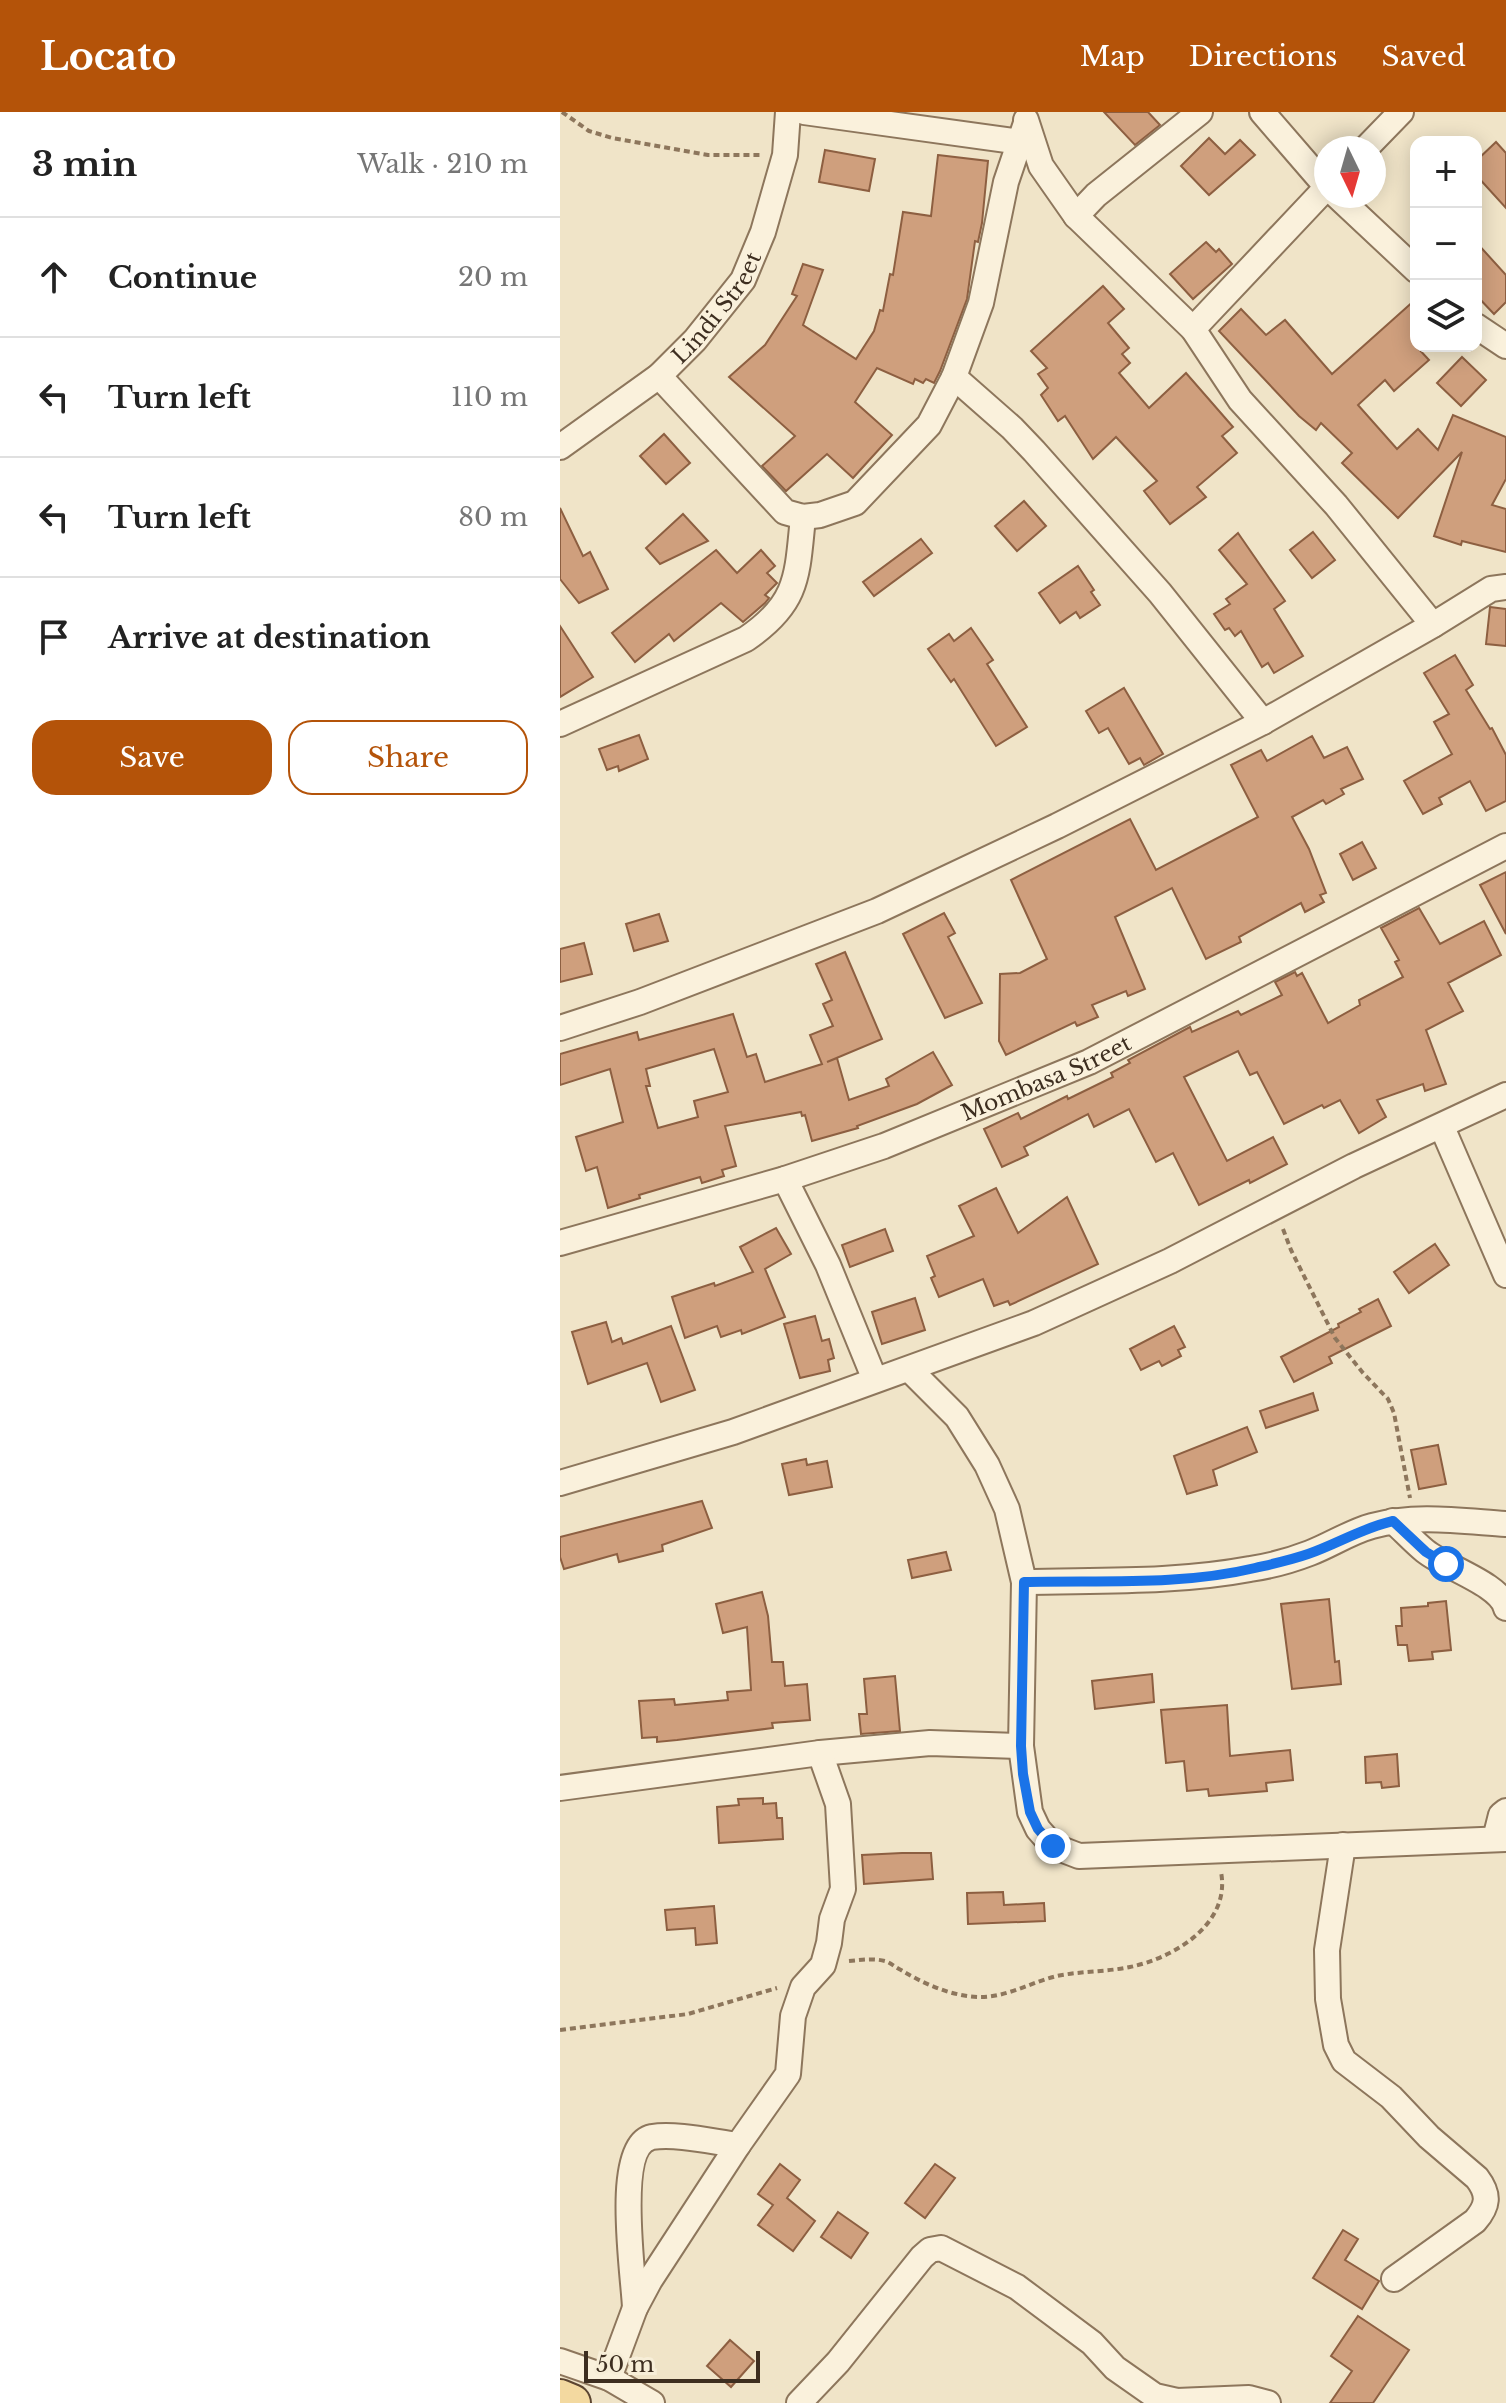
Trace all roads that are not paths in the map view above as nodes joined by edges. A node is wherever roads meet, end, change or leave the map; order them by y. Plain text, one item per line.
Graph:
1 (788, 112) edge
2 (804, 112) edge
3 (1200, 112) edge
4 (1262, 112) edge
5 (1401, 112) edge
6 (1024, 126) edge
7 (1378, 136) edge
8 (1314, 173) edge
9 (1314, 200) edge
10 (1350, 208) edge
11 (1076, 216) junction
12 (1410, 264) edge
13 (1193, 329) junction
14 (1482, 330) edge
15 (1506, 346) edge
16 (659, 376) junction
17 (954, 377) junction
18 (560, 447) edge
19 (803, 517) junction
20 (1506, 587) edge
21 (1433, 625) junction
22 (1263, 722) junction
23 (560, 724) edge
24 (1506, 846) edge
25 (560, 1028) edge
26 (1506, 1095) edge
27 (1442, 1127) junction
28 (785, 1179) junction
29 (560, 1243) edge
30 (1506, 1275) edge
31 (910, 1370) junction
32 (875, 1380) junction
33 (560, 1483) edge
34 (1404, 1520) junction
35 (1506, 1524) edge
36 (1024, 1582) junction
37 (1506, 1608) edge
38 (1021, 1746) junction
39 (820, 1753) junction
40 (560, 1788) edge
41 (1506, 1811) edge
42 (1500, 1839) edge
43 (1343, 1845) junction
44 (738, 2145) junction
45 (1394, 2279) dead end
46 (635, 2308) junction
47 (560, 2361) edge
48 (609, 2378) junction
49 (560, 2398) edge
50 (572, 2403) edge
51 (652, 2403) edge
52 (799, 2403) edge
53 (1268, 2403) edge

1 - 16 street, Lindi Street
2 - 6 street
3 - 11 street
4 - 8 street
5 - 7 street
6 - 11 street
6 - 17 street
9 - 13 street
10 - 12 street
11 - 13 street
13 - 21 street
14 - 15 street
16 - 18 street, Lindi Street
16 - 19 street
17 - 19 street
17 - 22 street
19 - 23 street
20 - 21 street
21 - 22 street
22 - 25 street
24 - 28 street, Mombasa Street
26 - 27 street
27 - 30 street
27 - 31 street
28 - 29 street, Mombasa Street
28 - 32 street
31 - 32 street
31 - 36 street
32 - 33 street
34 - 35 street
34 - 36 street
34 - 37 street
36 - 38 street
38 - 39 street
38 - 43 street
39 - 40 street
39 - 44 street
41 - 42 street
42 - 43 street
43 - 45 street
44 - 46 street
44 - 46 street
46 - 48 street
47 - 48 street
48 - 51 street
49 - 50 main road
52 - 53 street

